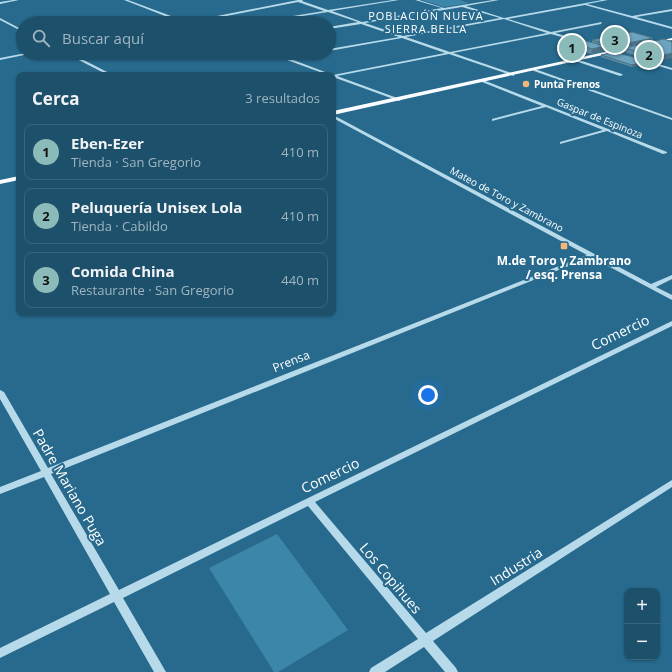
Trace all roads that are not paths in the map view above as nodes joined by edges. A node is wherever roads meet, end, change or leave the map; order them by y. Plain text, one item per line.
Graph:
1 (18, 0) edge
2 (125, 0) edge
3 (300, 0) edge
4 (398, 0) edge
5 (416, 0) edge
6 (466, 0) edge
7 (498, 0) edge
8 (588, 0) edge
9 (608, 0) edge
10 (0, 3) edge
11 (478, 3) junction
12 (593, 3) junction
13 (584, 4) junction
14 (462, 6) junction
15 (672, 6) edge
16 (444, 9) junction
17 (672, 10) edge
18 (329, 11) junction
19 (646, 12) junction
20 (653, 13) junction
21 (634, 14) dead end
22 (167, 16) edge
23 (221, 16) edge
24 (297, 16) edge
25 (631, 17) junction
26 (0, 19) edge
27 (504, 19) junction
28 (363, 23) junction
29 (601, 23) dead end
30 (16, 27) edge
31 (336, 27) edge
32 (672, 28) edge
33 (551, 33) junction
34 (404, 37) junction
35 (672, 39) edge
36 (586, 44) edge
37 (649, 44) edge
38 (642, 45) edge
39 (593, 46) edge
40 (336, 49) edge
41 (613, 52) junction
42 (450, 53) junction
43 (624, 55) edge
44 (16, 56) edge
45 (0, 59) edge
46 (81, 60) edge
47 (291, 60) edge
48 (576, 60) junction
49 (672, 64) edge
50 (672, 69) edge
51 (536, 70) junction
52 (105, 72) edge
53 (324, 72) edge
54 (336, 74) edge
55 (513, 75) junction
56 (621, 75) dead end
57 (336, 76) edge
58 (483, 81) junction
59 (399, 100) junction
60 (546, 106) junction
61 (336, 113) edge
62 (336, 116) edge
63 (672, 119) edge
64 (494, 120) dead end
65 (607, 130) junction
66 (562, 144) dead end
67 (665, 153) dead end
68 (16, 179) edge
69 (0, 182) edge
70 (591, 254) junction
71 (672, 277) edge
72 (651, 287) junction
73 (672, 298) edge
74 (672, 323) edge
75 (0, 392) edge
76 (45, 473) junction
77 (672, 483) edge
78 (0, 491) edge
79 (309, 501) junction
80 (116, 596) junction
81 (425, 640) junction
82 (0, 653) edge
83 (160, 672) edge
84 (375, 672) edge
85 (452, 672) edge

1 - 10 street
2 - 22 street
3 - 18 street
3 - 23 street
4 - 18 street
5 - 16 street
6 - 11 street
7 - 11 street
8 - 12 street
9 - 12 street
11 - 14 street
12 - 13 street
13 - 25 street
13 - 27 street
14 - 16 street
14 - 27 street
15 - 19 street
16 - 28 street
17 - 20 street
18 - 24 street
18 - 28 street
19 - 20 street
19 - 21 street
20 - 25 street
25 - 32 street
26 - 30 street
27 - 33 street
27 - 34 street
28 - 31 street
28 - 34 street
29 - 33 street
33 - 36 street
33 - 42 street
34 - 40 street
34 - 42 street
35 - 37 main road
38 - 41 main road
39 - 41 street
41 - 43 street
41 - 48 main road
42 - 54 street
42 - 55 street
44 - 45 street
46 - 52 street
47 - 53 street
48 - 51 main road
48 - 56 street
49 - 50 street
51 - 55 main road
51 - 63 street
55 - 58 main road
57 - 59 street
58 - 59 main road
58 - 60 street, Gaspar de Espinoza
59 - 61 main road
60 - 64 street
60 - 65 street, Gaspar de Espinoza
62 - 70 street, Mateo de Toro y Zambrano
65 - 66 street
65 - 67 street, Gaspar de Espinoza
68 - 69 main road
70 - 72 street, Mateo de Toro y Zambrano
70 - 76 street, Prensa
71 - 72 street
72 - 73 street, Mateo de Toro y Zambrano
74 - 79 street, Comercio
75 - 76 street, Padre Mariano Puga
76 - 78 street, Prensa
76 - 80 street, Padre Mariano Puga
77 - 81 street, Industria
79 - 80 street, Comercio
79 - 81 street, Los Copihues
80 - 82 street, Comercio
80 - 83 street
81 - 84 street, Industria
81 - 85 street, Los Copihues

